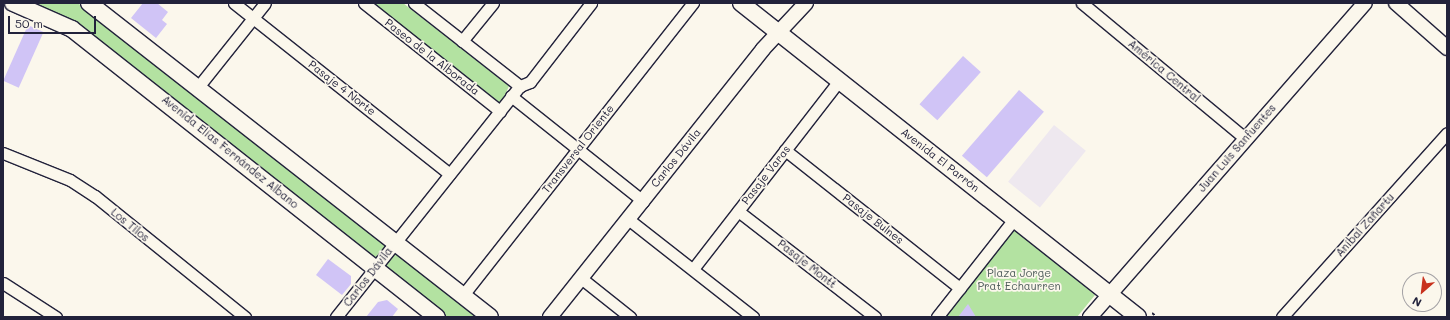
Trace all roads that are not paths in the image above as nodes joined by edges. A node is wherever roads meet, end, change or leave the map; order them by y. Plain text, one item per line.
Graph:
1 (13, 3) edge
2 (89, 3) edge
3 (234, 3) edge
4 (265, 3) edge
5 (364, 3) edge
6 (414, 3) edge
7 (492, 3) edge
8 (591, 3) edge
9 (692, 3) edge
10 (741, 3) edge
11 (806, 3) edge
12 (1082, 3) edge
13 (1365, 3) edge
14 (1396, 3) edge
15 (253, 18) junction
16 (779, 33) junction
17 (462, 41) junction
18 (1447, 48) edge
19 (839, 81) junction
20 (520, 86) junction
21 (198, 87) junction
22 (512, 96) junction
23 (500, 111) junction
24 (1447, 133) edge
25 (1246, 139) junction
26 (578, 149) junction
27 (785, 150) junction
28 (3, 153) edge
29 (450, 174) junction
30 (643, 200) junction
31 (738, 211) junction
32 (1014, 218) junction
33 (628, 219) junction
34 (396, 242) junction
35 (375, 268) junction
36 (693, 270) junction
37 (581, 278) junction
38 (3, 283) edge
39 (960, 288) junction
40 (1109, 294) junction
41 (463, 295) junction
42 (56, 317) edge
43 (245, 317) edge
44 (336, 317) edge
45 (436, 317) edge
46 (490, 317) edge
47 (550, 317) edge
48 (630, 317) edge
49 (753, 317) edge
50 (875, 317) edge
51 (937, 317) edge
52 (1090, 317) edge
53 (1138, 317) edge
54 (1282, 317) edge

1 - 35 main road, Avenida Elías Fernández Albano
2 - 21 main road
3 - 15 street, Pasaje 4 Norte
4 - 15 street
5 - 23 street, Paseo de la Alborada
6 - 17 street
7 - 17 street
8 - 20 street, Carlos Dávila
9 - 26 street, Transversal Oriente
10 - 16 main road, Avenida El Parrón
11 - 16 street, Carlos Dávila
12 - 25 street, América Central
13 - 25 street, Juan Luis Sanfuentes
14 - 18 street
15 - 21 street
15 - 29 street, Pasaje 4 Norte
16 - 19 main road, Avenida El Parrón
16 - 30 street, Carlos Dávila
17 - 20 street
19 - 27 street, Pasaje Varas
19 - 32 main road, Avenida El Parrón
20 - 22 street, Carlos Dávila
21 - 34 main road
22 - 23 street, Carlos Dávila
22 - 26 street
23 - 29 street, Carlos Dávila
24 - 54 street, Aníbal Zañartu
25 - 40 street, Juan Luis Sanfuentes
26 - 30 street
26 - 41 street, Transversal Oriente
27 - 31 street, Pasaje Varas
27 - 39 street, Pasaje Bulnes
28 - 43 street, Los Tilos
29 - 34 street, Carlos Dávila
30 - 33 street, Carlos Dávila
31 - 36 street, Pasaje Varas
31 - 50 street, Pasaje Montt
32 - 39 street
32 - 40 main road, Avenida El Parrón
33 - 36 street
33 - 37 street, Carlos Dávila
34 - 35 street, Carlos Dávila
34 - 41 main road
35 - 44 street, Carlos Dávila
35 - 45 main road, Avenida Elías Fernández Albano
36 - 49 street
37 - 47 street, Carlos Dávila
37 - 48 street
38 - 42 street
39 - 51 street
40 - 52 street, Juan Luis Sanfuentes
40 - 53 main road, Avenida El Parrón
41 - 46 main road

